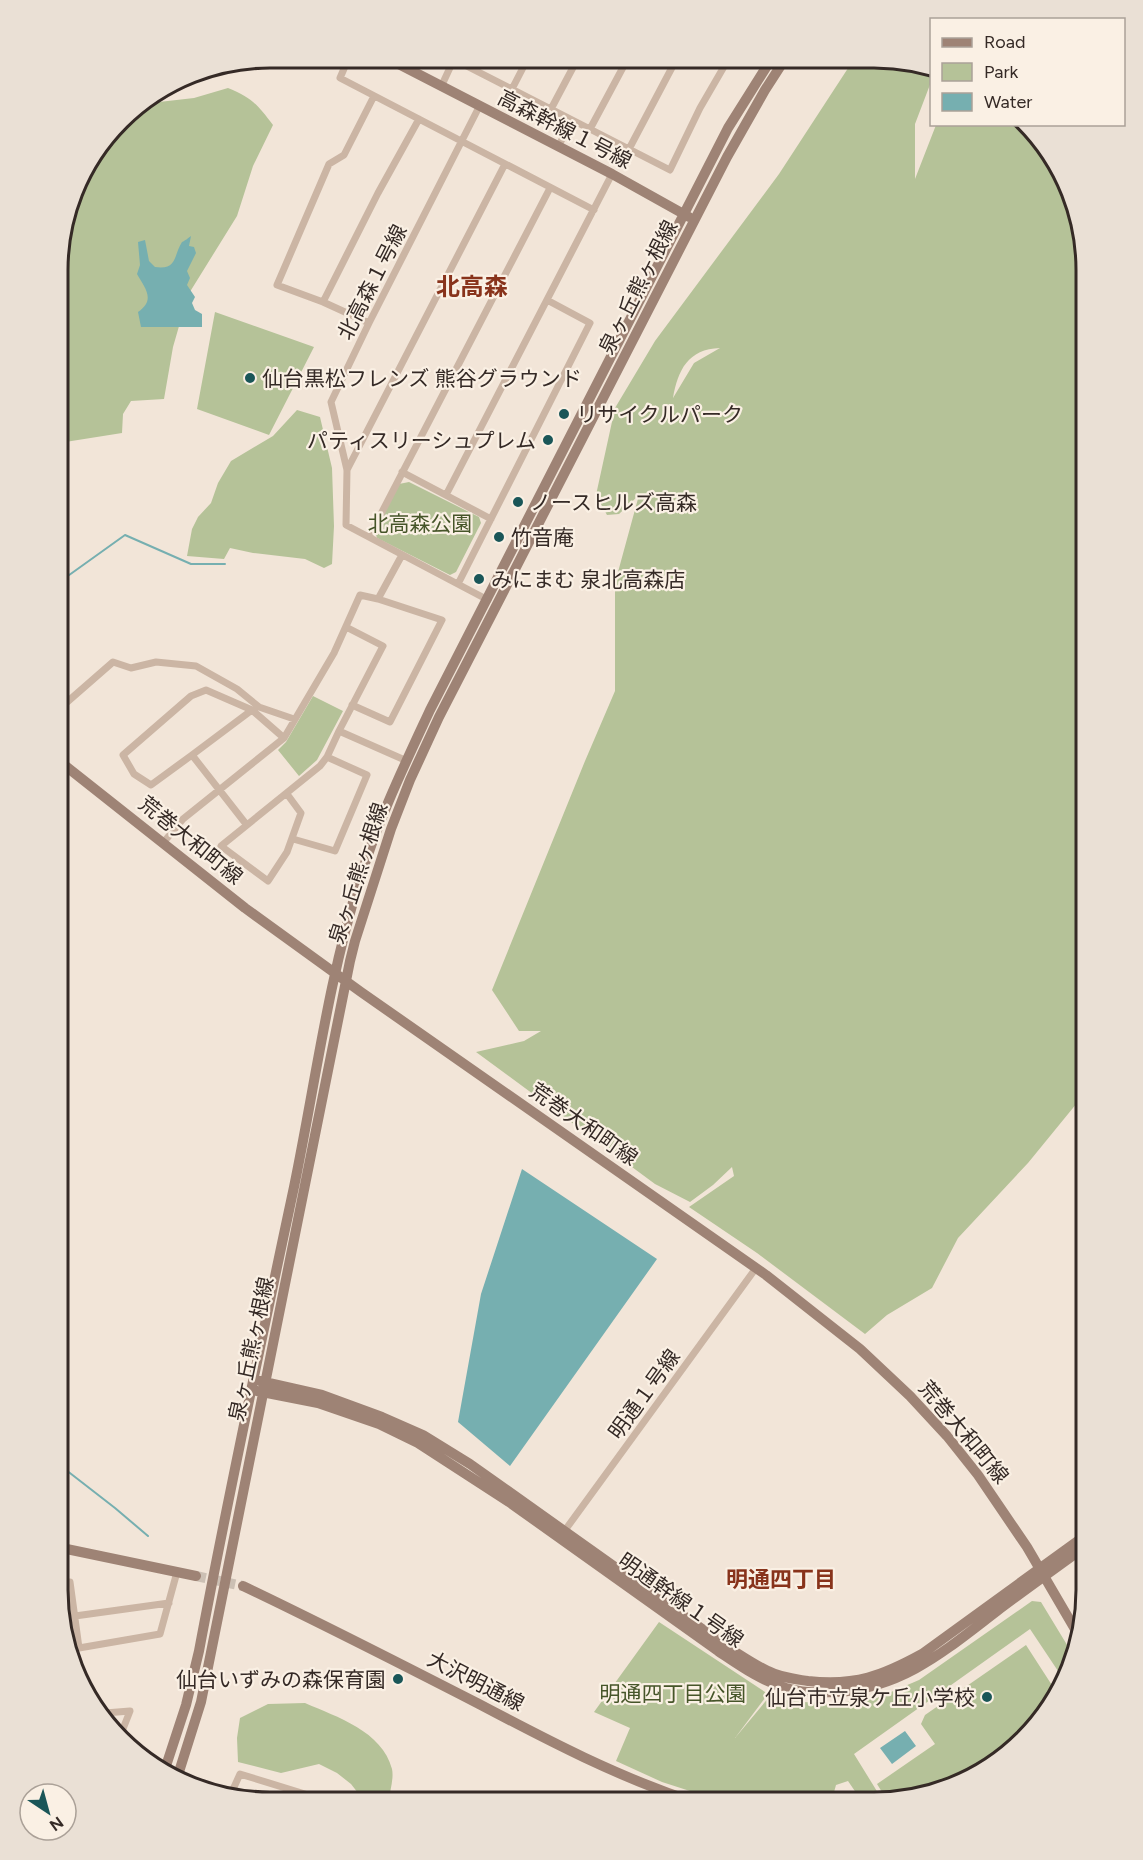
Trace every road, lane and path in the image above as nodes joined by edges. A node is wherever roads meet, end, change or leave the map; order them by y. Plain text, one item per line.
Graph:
1 (345, 68) edge
2 (406, 68) edge
3 (449, 68) edge
4 (523, 68) edge
5 (573, 68) edge
6 (623, 68) edge
7 (672, 68) edge
8 (723, 68) edge
9 (766, 68) edge
10 (779, 68) edge
11 (473, 69) edge
12 (441, 87) junction
13 (512, 89) junction
14 (374, 96) junction
15 (479, 107) junction
16 (551, 109) junction
17 (419, 119) junction
18 (572, 120) junction
19 (590, 129) junction
20 (462, 141) junction
21 (558, 147) junction
22 (629, 149) junction
23 (505, 164) junction
24 (612, 174) junction
25 (550, 188) junction
26 (594, 210) junction
27 (689, 217) junction
28 (547, 300) junction
29 (323, 302) junction
30 (369, 323) junction
31 (347, 470) junction
32 (402, 472) junction
33 (446, 495) junction
34 (491, 519) junction
35 (369, 537) junction
36 (402, 555) junction
37 (458, 584) junction
38 (378, 599) junction
39 (486, 599) junction
40 (497, 605) junction
41 (346, 627) junction
42 (68, 701) edge
43 (352, 705) junction
44 (252, 710) junction
45 (294, 719) junction
46 (339, 731) junction
47 (284, 738) junction
48 (192, 754) junction
49 (327, 757) junction
50 (407, 761) junction
51 (68, 768) edge
52 (219, 789) junction
53 (287, 794) junction
54 (246, 824) junction
55 (293, 839) junction
56 (163, 843) junction
57 (335, 974) junction
58 (346, 981) junction
59 (756, 1268) junction
60 (258, 1386) junction
61 (562, 1535) junction
62 (1075, 1544) edge
63 (68, 1549) edge
64 (1075, 1553) edge
65 (177, 1572) junction
66 (1041, 1573) junction
67 (196, 1576) tunnel mouth
68 (68, 1582) edge
69 (243, 1586) tunnel mouth
70 (169, 1603) junction
71 (75, 1616) junction
72 (1073, 1625) edge
73 (108, 1713) edge
74 (123, 1729) edge
75 (167, 1764) edge
76 (179, 1771) edge
77 (233, 1789) edge
78 (298, 1792) edge
79 (663, 1792) edge

1 - 14 street
2 - 12 main road, 高森幹線１号線
3 - 12 street
4 - 13 street
5 - 16 street
6 - 19 street
7 - 22 street
8 - 22 street
9 - 27 main road, 泉ヶ丘熊ヶ根線
10 - 27 main road, 泉ヶ丘熊ヶ根線
11 - 13 street
12 - 15 main road, 高森幹線１号線
13 - 16 street
14 - 17 street
14 - 29 street
15 - 20 street, 北高森１号線
15 - 21 main road, 高森幹線１号線
16 - 18 street
17 - 20 street
17 - 29 street
18 - 19 street
18 - 21 street
19 - 22 street
20 - 23 street
20 - 30 street, 北高森１号線
21 - 24 main road, 高森幹線１号線
23 - 25 street
23 - 31 street
24 - 26 street
24 - 27 main road, 高森幹線１号線
25 - 26 street
25 - 32 street
26 - 28 street
27 - 39 main road, 泉ヶ丘熊ヶ根線
27 - 40 main road, 泉ヶ丘熊ヶ根線
28 - 33 street
28 - 34 street
29 - 30 street
30 - 31 street, 北高森１号線
31 - 35 street, 北高森１号線
32 - 33 street
32 - 35 street
33 - 34 street
34 - 37 street
35 - 36 street, 北高森１号線
36 - 37 street, 北高森１号線
36 - 38 street
37 - 39 street, 北高森１号線
38 - 41 street
38 - 43 street
39 - 40 street, 北高森１号線
39 - 50 main road, 泉ヶ丘熊ヶ根線
40 - 58 main road, 泉ヶ丘熊ヶ根線
41 - 43 street
41 - 45 street
42 - 45 street
43 - 46 street
44 - 47 street
44 - 48 street
44 - 48 street
45 - 47 street
46 - 49 street
46 - 50 street
47 - 52 street
48 - 52 street
49 - 53 street
49 - 55 street
50 - 57 main road, 泉ヶ丘熊ヶ根線
51 - 56 main road, 荒巻大和町線
52 - 54 street
52 - 56 street
53 - 54 street
53 - 55 street
54 - 55 street
56 - 57 main road, 荒巻大和町線
57 - 58 main road, 荒巻大和町線
57 - 60 main road, 泉ヶ丘熊ヶ根線
58 - 59 main road, 荒巻大和町線
58 - 60 main road, 泉ヶ丘熊ヶ根線
59 - 61 street, 明通１号線
59 - 66 main road, 荒巻大和町線
60 - 61 main road
60 - 75 main road, 泉ヶ丘熊ヶ根線
60 - 76 main road, 泉ヶ丘熊ヶ根線
61 - 66 main road
62 - 66 main road
63 - 65 main road
64 - 66 main road
65 - 67 main road
65 - 70 street
66 - 72 main road, 荒巻大和町線
68 - 71 street
69 - 79 main road, 大沢明通線
70 - 71 street
70 - 71 street
73 - 74 street
77 - 78 street

